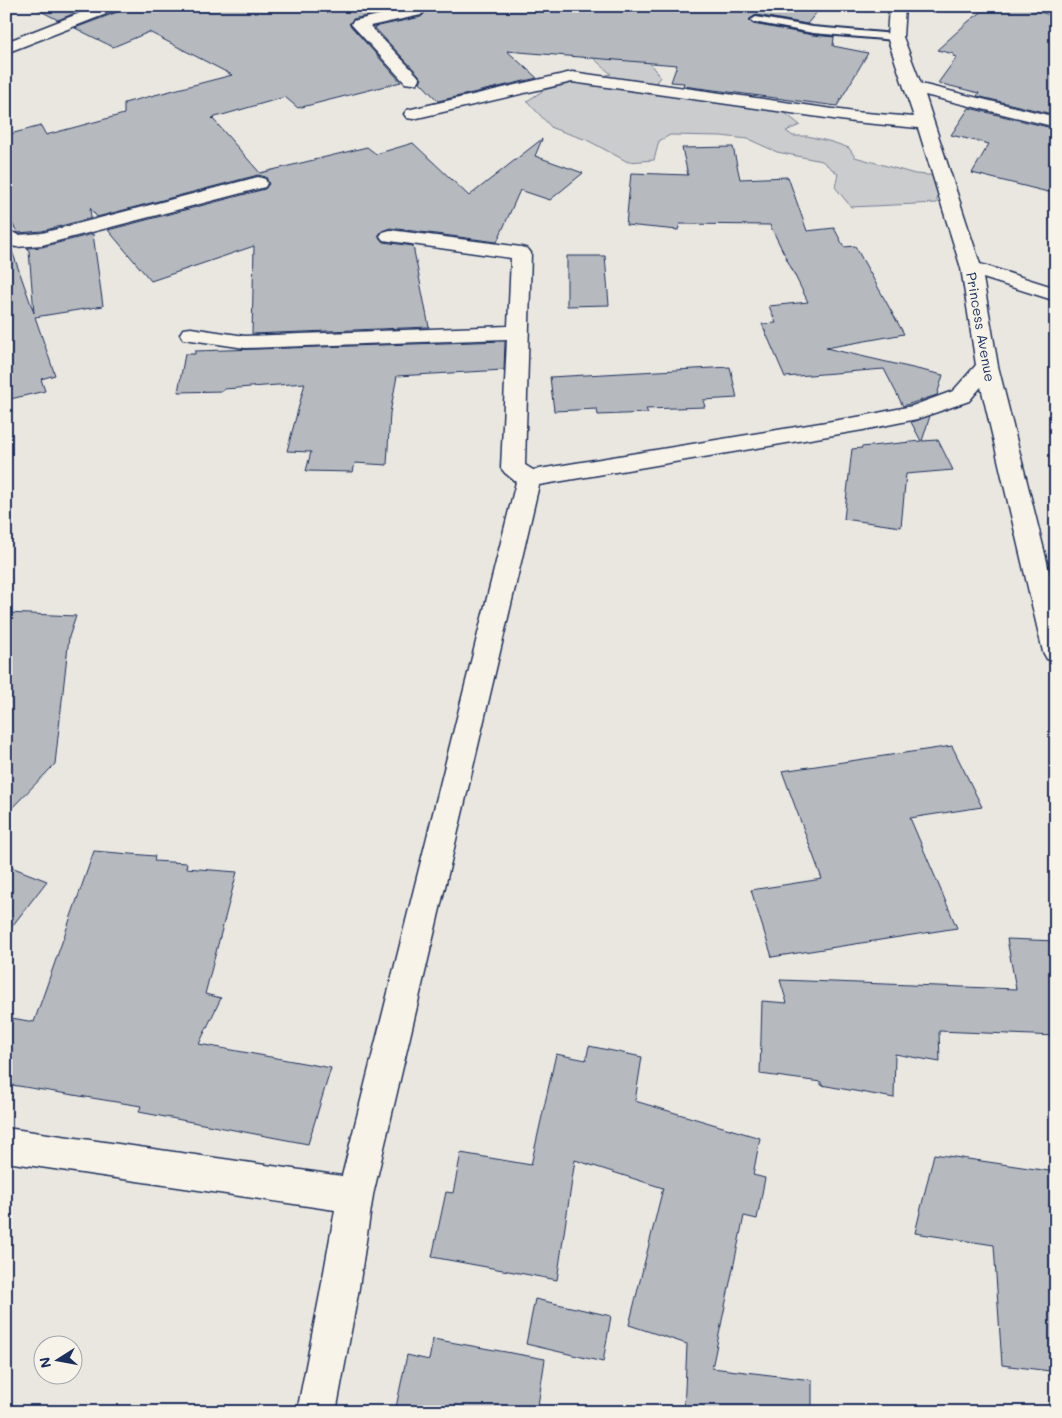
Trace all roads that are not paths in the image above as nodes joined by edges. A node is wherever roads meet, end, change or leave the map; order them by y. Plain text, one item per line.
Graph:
1 (113, 6) edge
2 (410, 6) edge
3 (896, 6) edge
4 (756, 20) dead end
5 (895, 37) junction
6 (6, 48) edge
7 (411, 79) dead end
8 (914, 88) junction
9 (413, 114) dead end
10 (1056, 122) edge
11 (925, 123) junction
12 (258, 183) dead end
13 (6, 236) edge
14 (390, 236) dead end
15 (971, 268) junction
16 (1056, 295) edge
17 (518, 332) junction
18 (191, 334) dead end
19 (987, 366) junction
20 (529, 479) junction
21 (1056, 652) edge
22 (6, 1145) edge
23 (354, 1195) junction
24 (316, 1412) edge

1 - 6 street
2 - 7 street
3 - 5 street, Princess Avenue
4 - 5 lane
5 - 8 street, Princess Avenue
8 - 10 street
8 - 11 street, Princess Avenue
9 - 11 street
11 - 15 street, Princess Avenue
12 - 13 street
14 - 17 street
15 - 16 street
15 - 19 street, Princess Avenue
17 - 18 street
17 - 20 street
19 - 20 street
19 - 21 street, Princess Avenue
20 - 23 street
22 - 23 street
23 - 24 street

